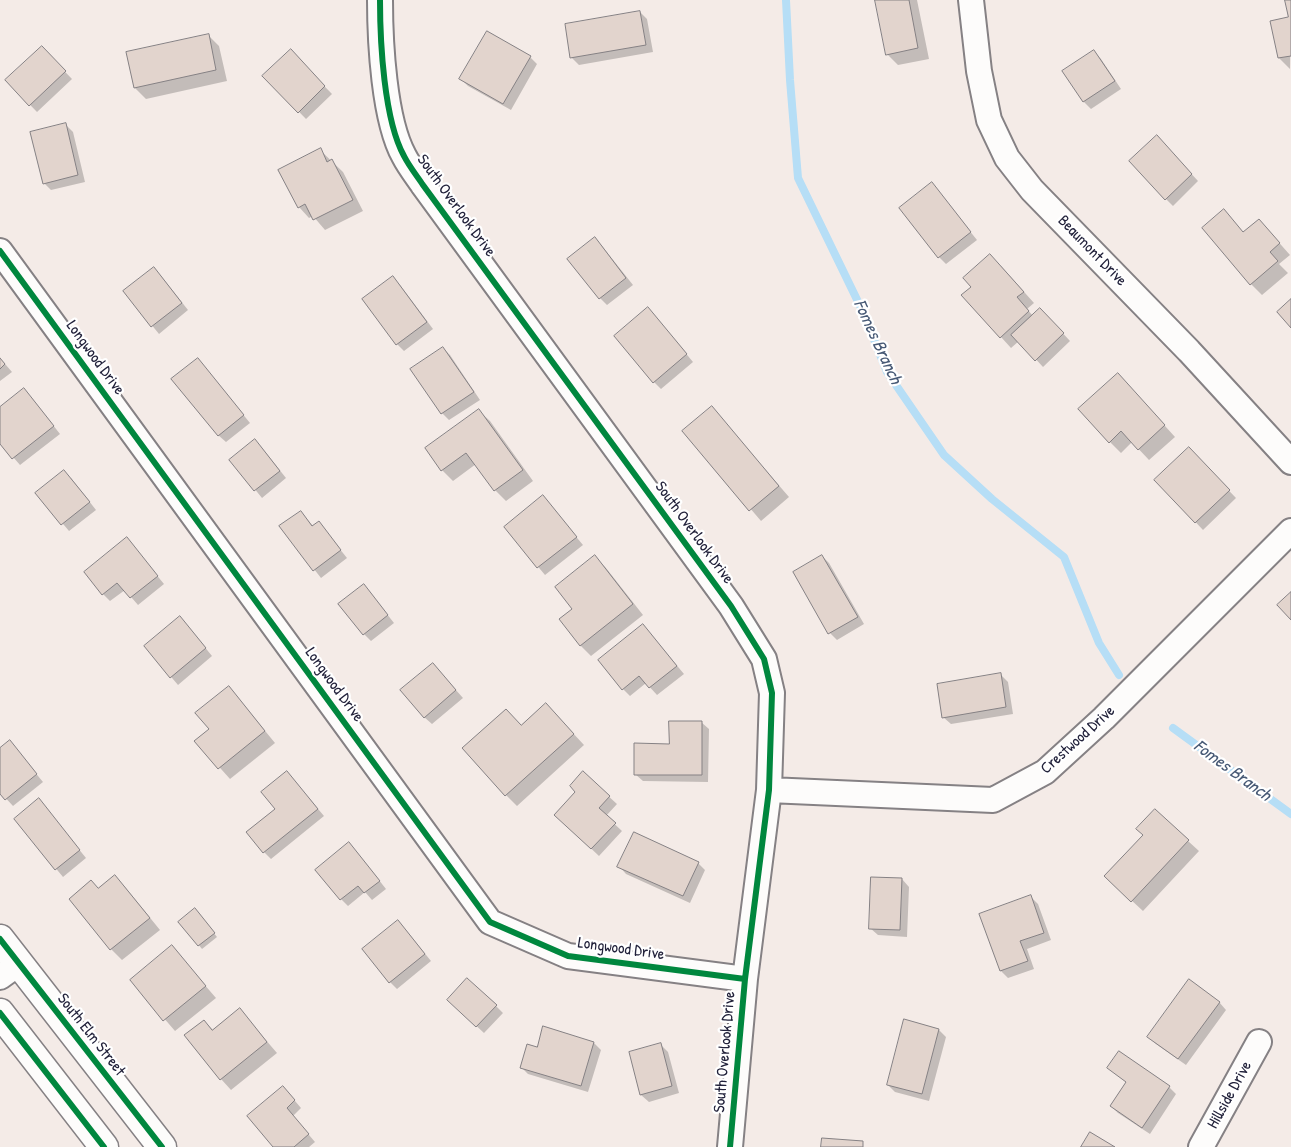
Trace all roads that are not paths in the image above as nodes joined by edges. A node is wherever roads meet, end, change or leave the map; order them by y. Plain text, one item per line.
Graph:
1 (380, 0) edge
2 (971, 0) edge
3 (0, 251) edge
4 (1291, 462) edge
5 (1291, 531) edge
6 (769, 790) junction
7 (0, 939) edge
8 (9, 971) edge
9 (745, 979) junction
10 (0, 1013) edge
11 (1259, 1042) dead end
12 (104, 1147) edge
13 (162, 1147) edge
14 (730, 1147) edge
15 (1201, 1147) edge

1 - 6 street, South Overlook Drive
2 - 4 street, Beaumont Drive
3 - 9 street, Longwood Drive
5 - 6 street, Crestwood Drive
6 - 9 street, South Overlook Drive
7 - 8 street, South Elm Street
8 - 13 street, South Elm Street
9 - 14 street, South Overlook Drive
10 - 12 street
11 - 15 street, Hillside Drive

